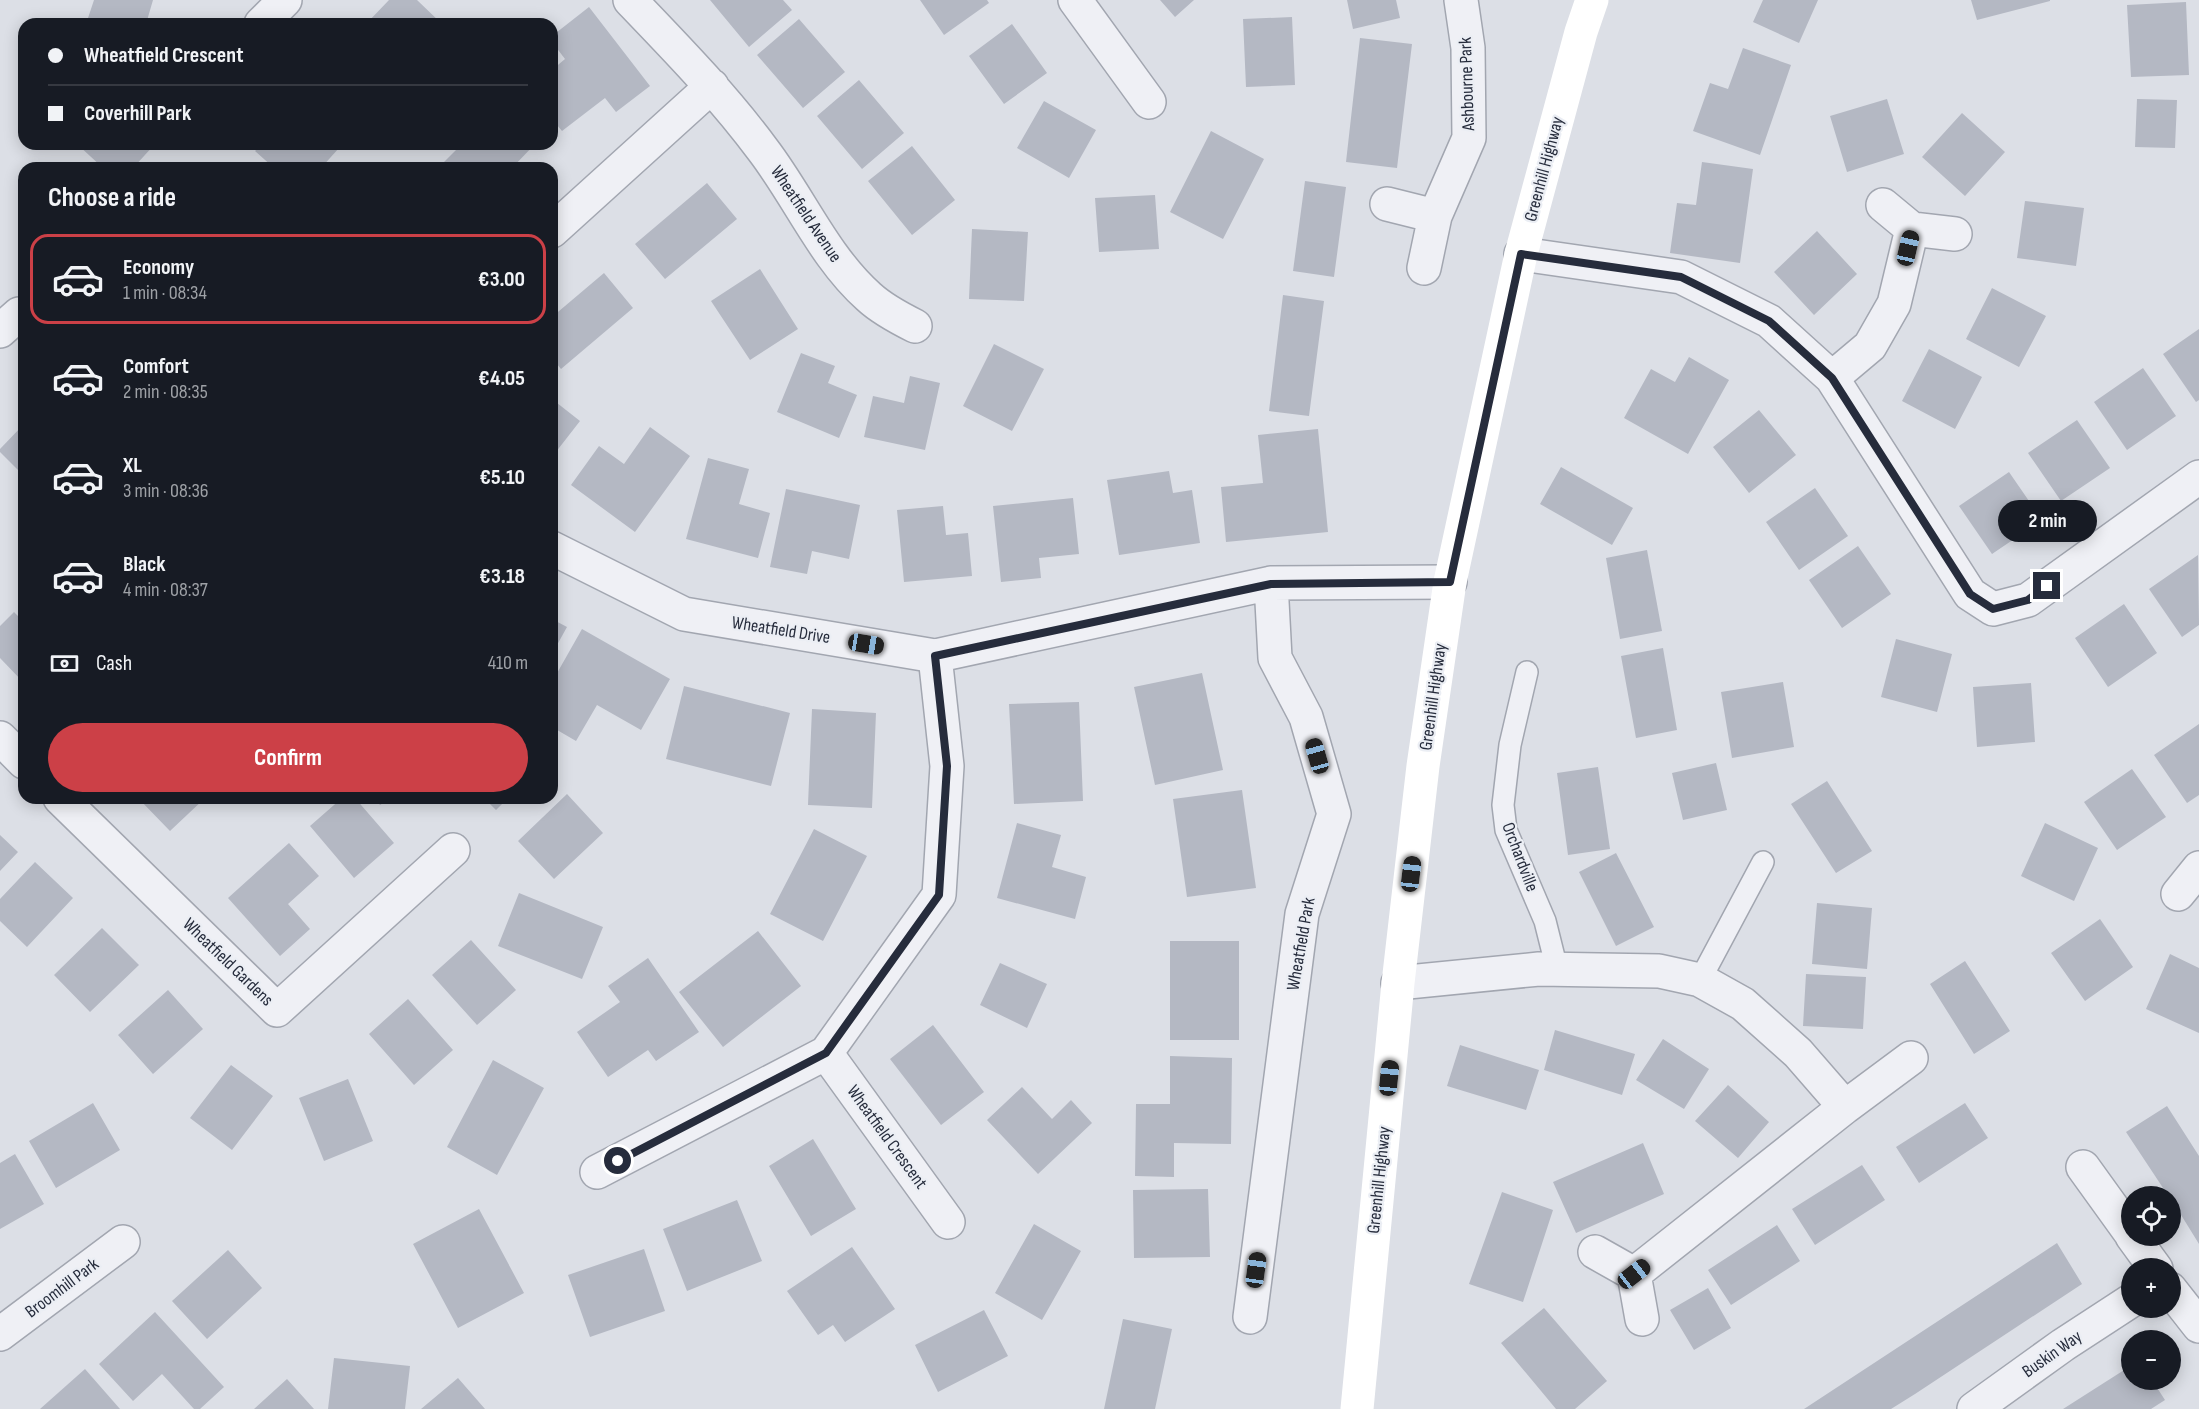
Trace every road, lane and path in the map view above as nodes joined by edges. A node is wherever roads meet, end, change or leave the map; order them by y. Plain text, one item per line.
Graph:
1 (285, 0) edge
2 (630, 0) edge
3 (1075, 0) edge
4 (1461, 0) edge
5 (1593, 0) edge
6 (267, 18) edge
7 (712, 86) junction
8 (1149, 102) dead end
9 (1387, 204) dead end
10 (1883, 204) dead end
11 (1435, 216) junction
12 (558, 226) edge
13 (1912, 229) junction
14 (1955, 234) dead end
15 (1521, 254) junction
16 (1425, 268) dead end
17 (915, 326) dead end
18 (1832, 378) junction
19 (2199, 477) edge
20 (558, 551) edge
21 (1450, 582) junction
22 (1271, 584) junction
23 (935, 656) junction
24 (1527, 672) dead end
25 (0, 738) edge
26 (18, 756) edge
27 (66, 804) edge
28 (453, 850) dead end
29 (1764, 862) dead end
30 (2199, 868) edge
31 (2178, 894) dead end
32 (1557, 969) junction
33 (1700, 980) junction
34 (1398, 983) junction
35 (826, 1053) junction
36 (1911, 1058) dead end
37 (1845, 1107) junction
38 (2083, 1167) dead end
39 (597, 1172) dead end
40 (2121, 1220) edge
41 (948, 1222) dead end
42 (123, 1242) dead end
43 (1595, 1251) dead end
44 (1634, 1274) junction
45 (2181, 1303) edge
46 (2121, 1307) edge
47 (1250, 1317) dead end
48 (1642, 1319) dead end
49 (2199, 1326) edge
50 (0, 1334) edge
51 (1357, 1409) edge
52 (1974, 1409) edge

1 - 6 street
2 - 7 street, Wheatfield Avenue
3 - 8 street
4 - 11 street, Ashbourne Park
5 - 15 main road, Greenhill Highway
7 - 12 street
7 - 17 street, Wheatfield Avenue
9 - 11 street
10 - 13 street
11 - 16 street, Ashbourne Park
13 - 14 street
13 - 18 street
15 - 18 street
15 - 21 main road, Greenhill Highway
18 - 19 street
20 - 23 street, Wheatfield Drive
21 - 22 street, Wheatfield Drive
21 - 34 main road, Greenhill Highway
22 - 23 street, Wheatfield Drive
22 - 47 street, Wheatfield Park
23 - 35 street
24 - 32 lane, Orchardville
25 - 26 street
27 - 28 street, Wheatfield Gardens
29 - 33 lane
30 - 31 street
32 - 33 street
32 - 34 street
33 - 37 street
34 - 51 main road, Greenhill Highway
35 - 39 street
35 - 41 street, Wheatfield Crescent
36 - 37 street
37 - 44 street
38 - 40 street
42 - 50 street, Broomhill Park
43 - 44 street
44 - 48 street
45 - 49 street
46 - 52 street, Buskin Way

